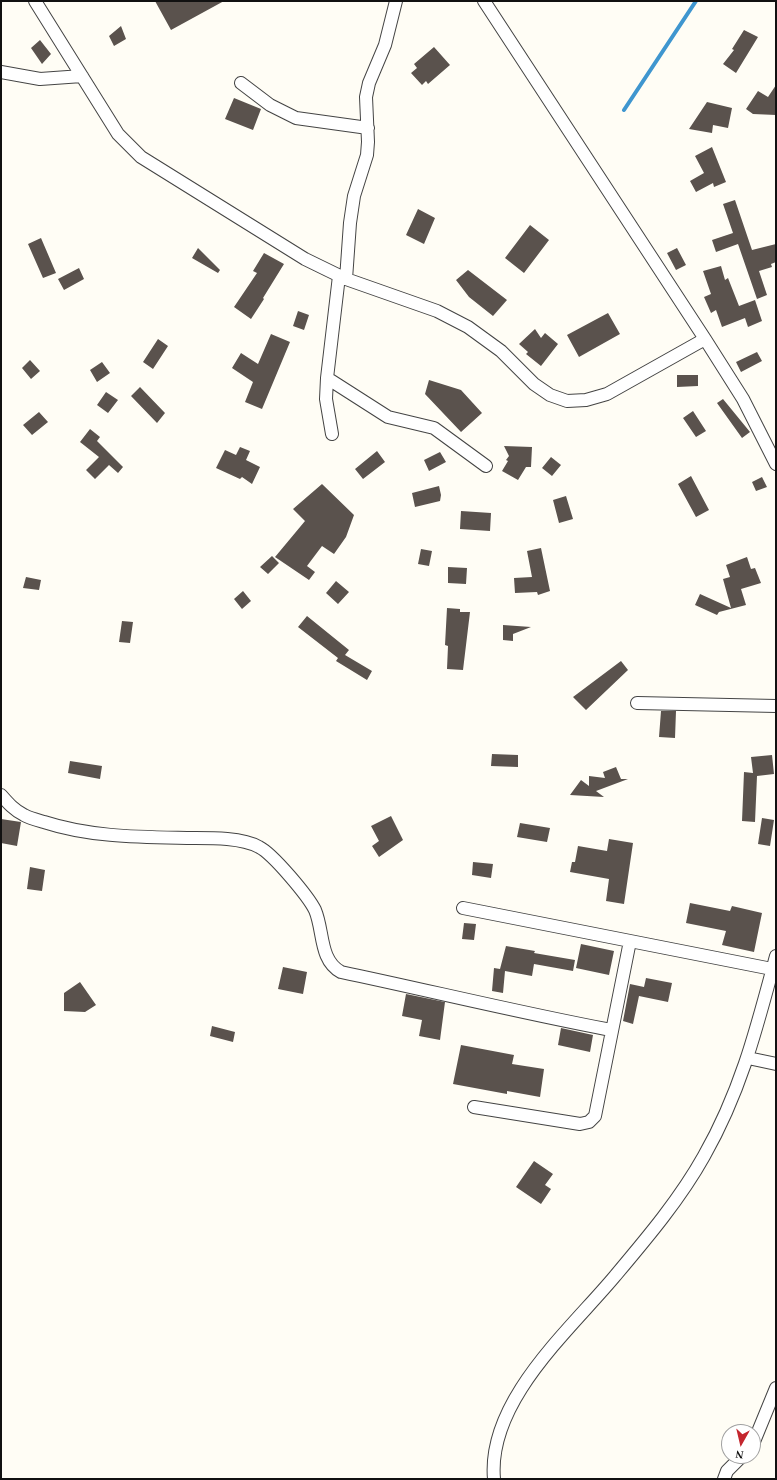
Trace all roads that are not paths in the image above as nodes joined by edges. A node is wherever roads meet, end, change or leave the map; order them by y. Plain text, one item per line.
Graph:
1 (35, 1) edge
2 (396, 1) edge
3 (484, 1) edge
4 (1, 72) edge
5 (82, 76) junction
6 (241, 83) dead end
7 (368, 128) junction
8 (343, 277) junction
9 (705, 339) junction
10 (327, 378) junction
11 (332, 434) dead end
12 (776, 464) edge
13 (486, 466) dead end
14 (637, 703) dead end
15 (776, 706) edge
16 (1, 795) edge
17 (463, 908) dead end
18 (630, 941) junction
19 (776, 956) edge
20 (772, 969) junction
21 (611, 1030) junction
22 (748, 1058) junction
23 (776, 1064) edge
24 (474, 1107) dead end
25 (776, 1388) edge
26 (761, 1425) edge
27 (734, 1464) edge
28 (494, 1479) edge
29 (724, 1479) edge

1 - 5 street
2 - 7 street
3 - 9 street
4 - 5 street
5 - 8 street
6 - 7 street
7 - 8 street
8 - 9 street
8 - 10 street
9 - 12 street
10 - 11 street
10 - 13 street
14 - 15 street
16 - 21 street
17 - 18 street
18 - 20 street
18 - 21 street
19 - 20 street
20 - 22 street
21 - 24 street
22 - 23 street
22 - 28 street
25 - 26 street
27 - 29 street

